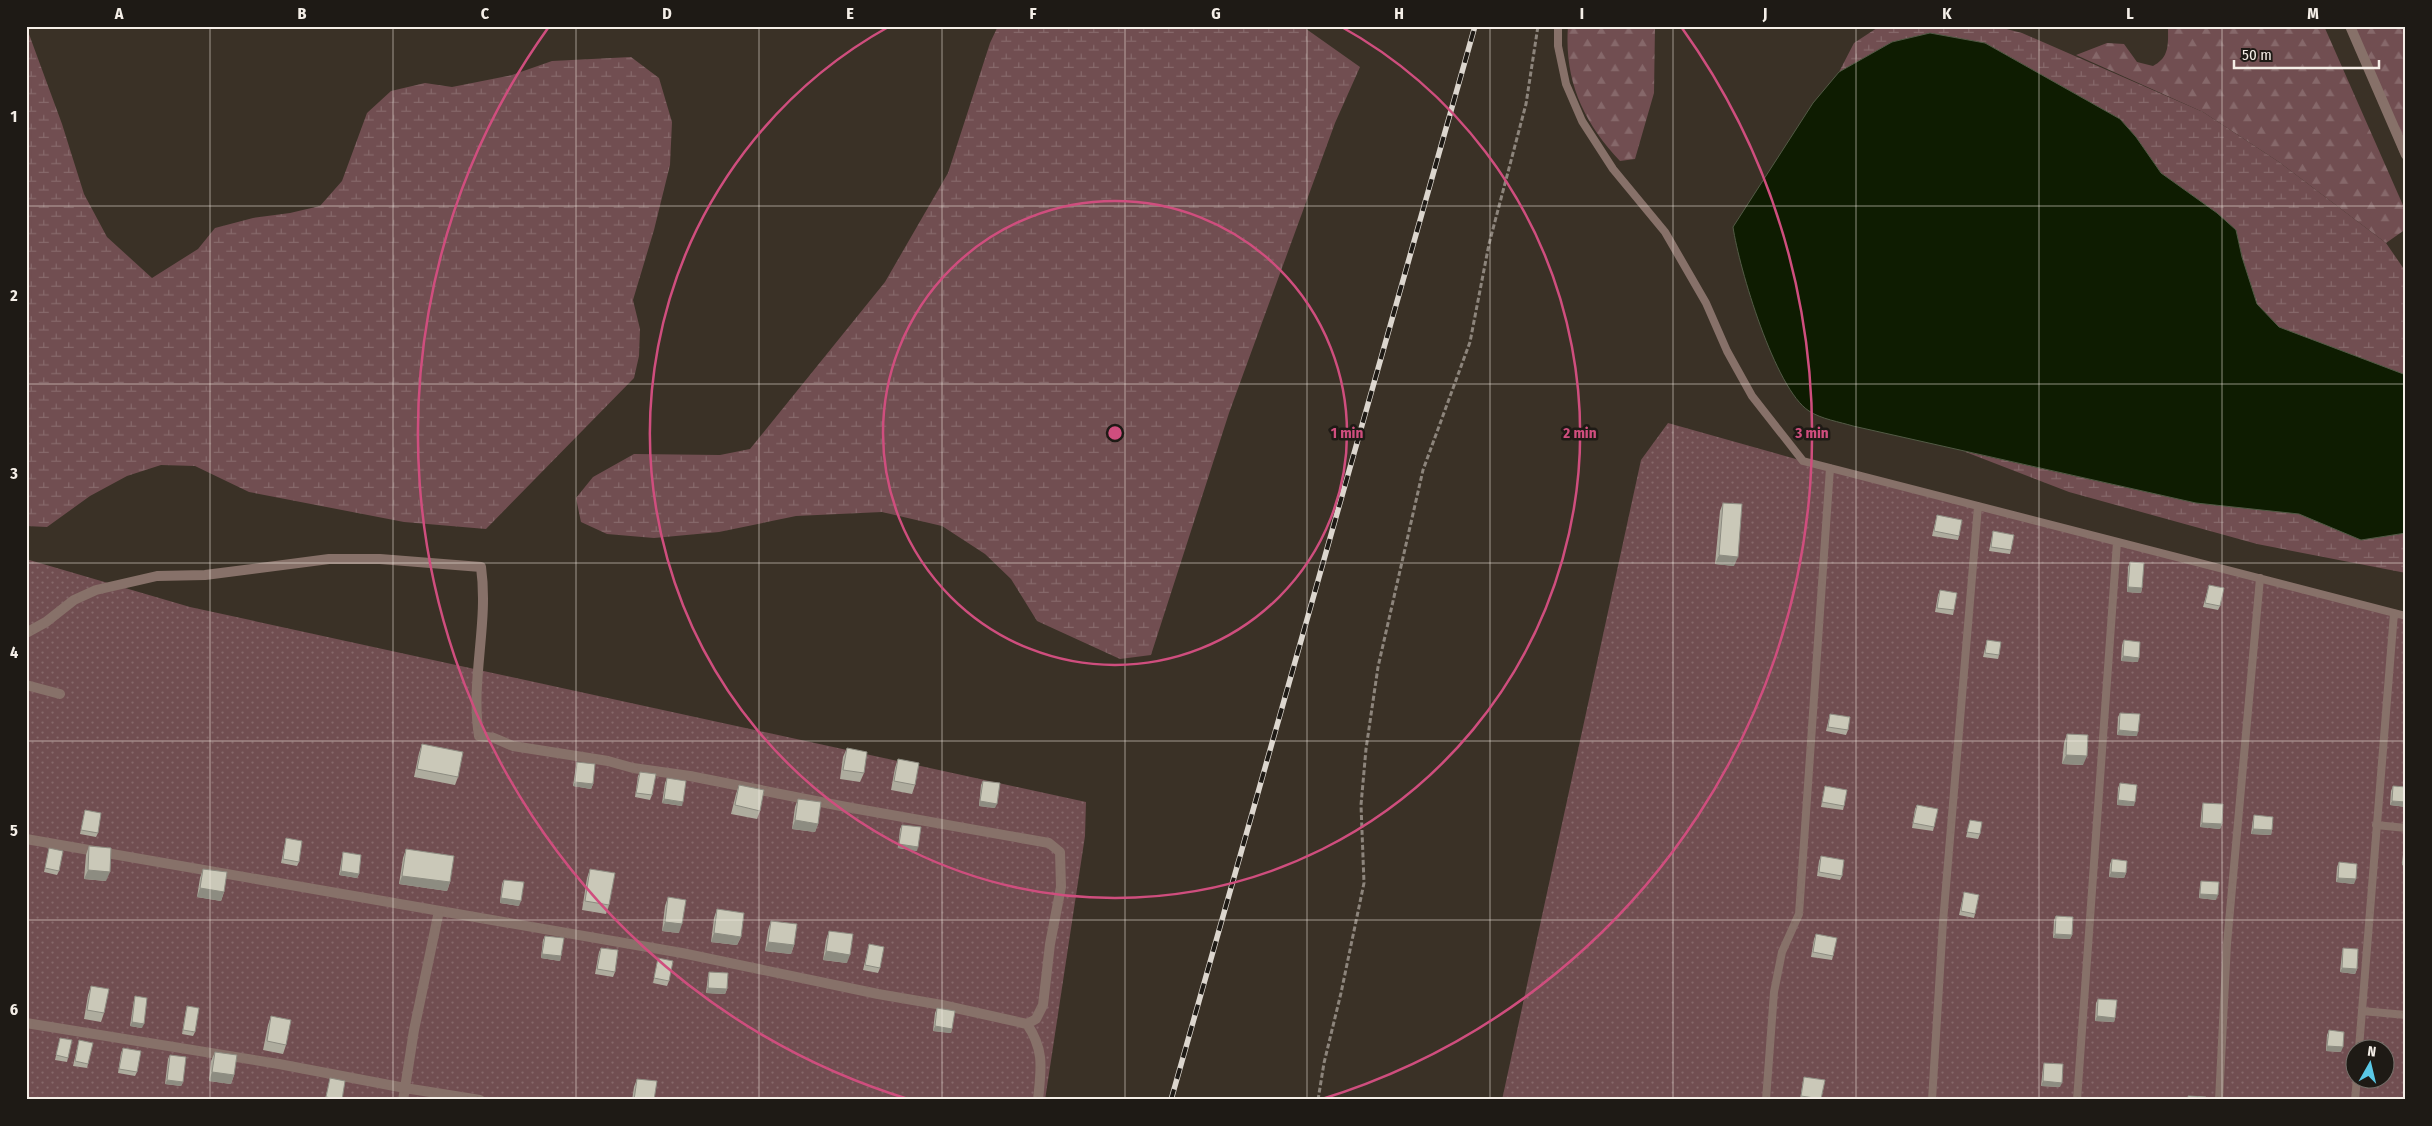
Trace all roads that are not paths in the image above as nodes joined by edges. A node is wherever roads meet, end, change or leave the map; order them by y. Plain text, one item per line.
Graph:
1 (1558, 26) edge
2 (2350, 26) edge
3 (2406, 155) edge
4 (1830, 468) junction
5 (1978, 506) junction
6 (2118, 542) junction
7 (2260, 578) junction
8 (2394, 613) junction
9 (2406, 616) edge
10 (26, 632) edge
11 (26, 685) edge
12 (60, 694) dead end
13 (2376, 825) junction
14 (2406, 828) edge
15 (26, 839) edge
16 (439, 911) junction
17 (2362, 1010) junction
18 (2406, 1015) edge
19 (26, 1023) edge
20 (1027, 1024) junction
21 (2360, 1038) edge
22 (405, 1088) junction
23 (403, 1100) edge
24 (480, 1100) edge
25 (1038, 1100) edge
26 (1766, 1100) edge
27 (1932, 1100) edge
28 (2077, 1100) edge
29 (2219, 1100) edge

1 - 4 lane
2 - 3 street
4 - 5 lane
4 - 26 lane
5 - 6 lane
5 - 27 lane
6 - 7 lane
6 - 28 lane
7 - 8 lane
7 - 29 lane
8 - 9 lane
8 - 13 lane
10 - 20 street
11 - 12 street
13 - 14 lane
13 - 17 lane
15 - 16 street
16 - 20 street
16 - 22 street
17 - 18 lane
17 - 21 lane
19 - 22 street
20 - 25 street
22 - 23 street
22 - 24 street

